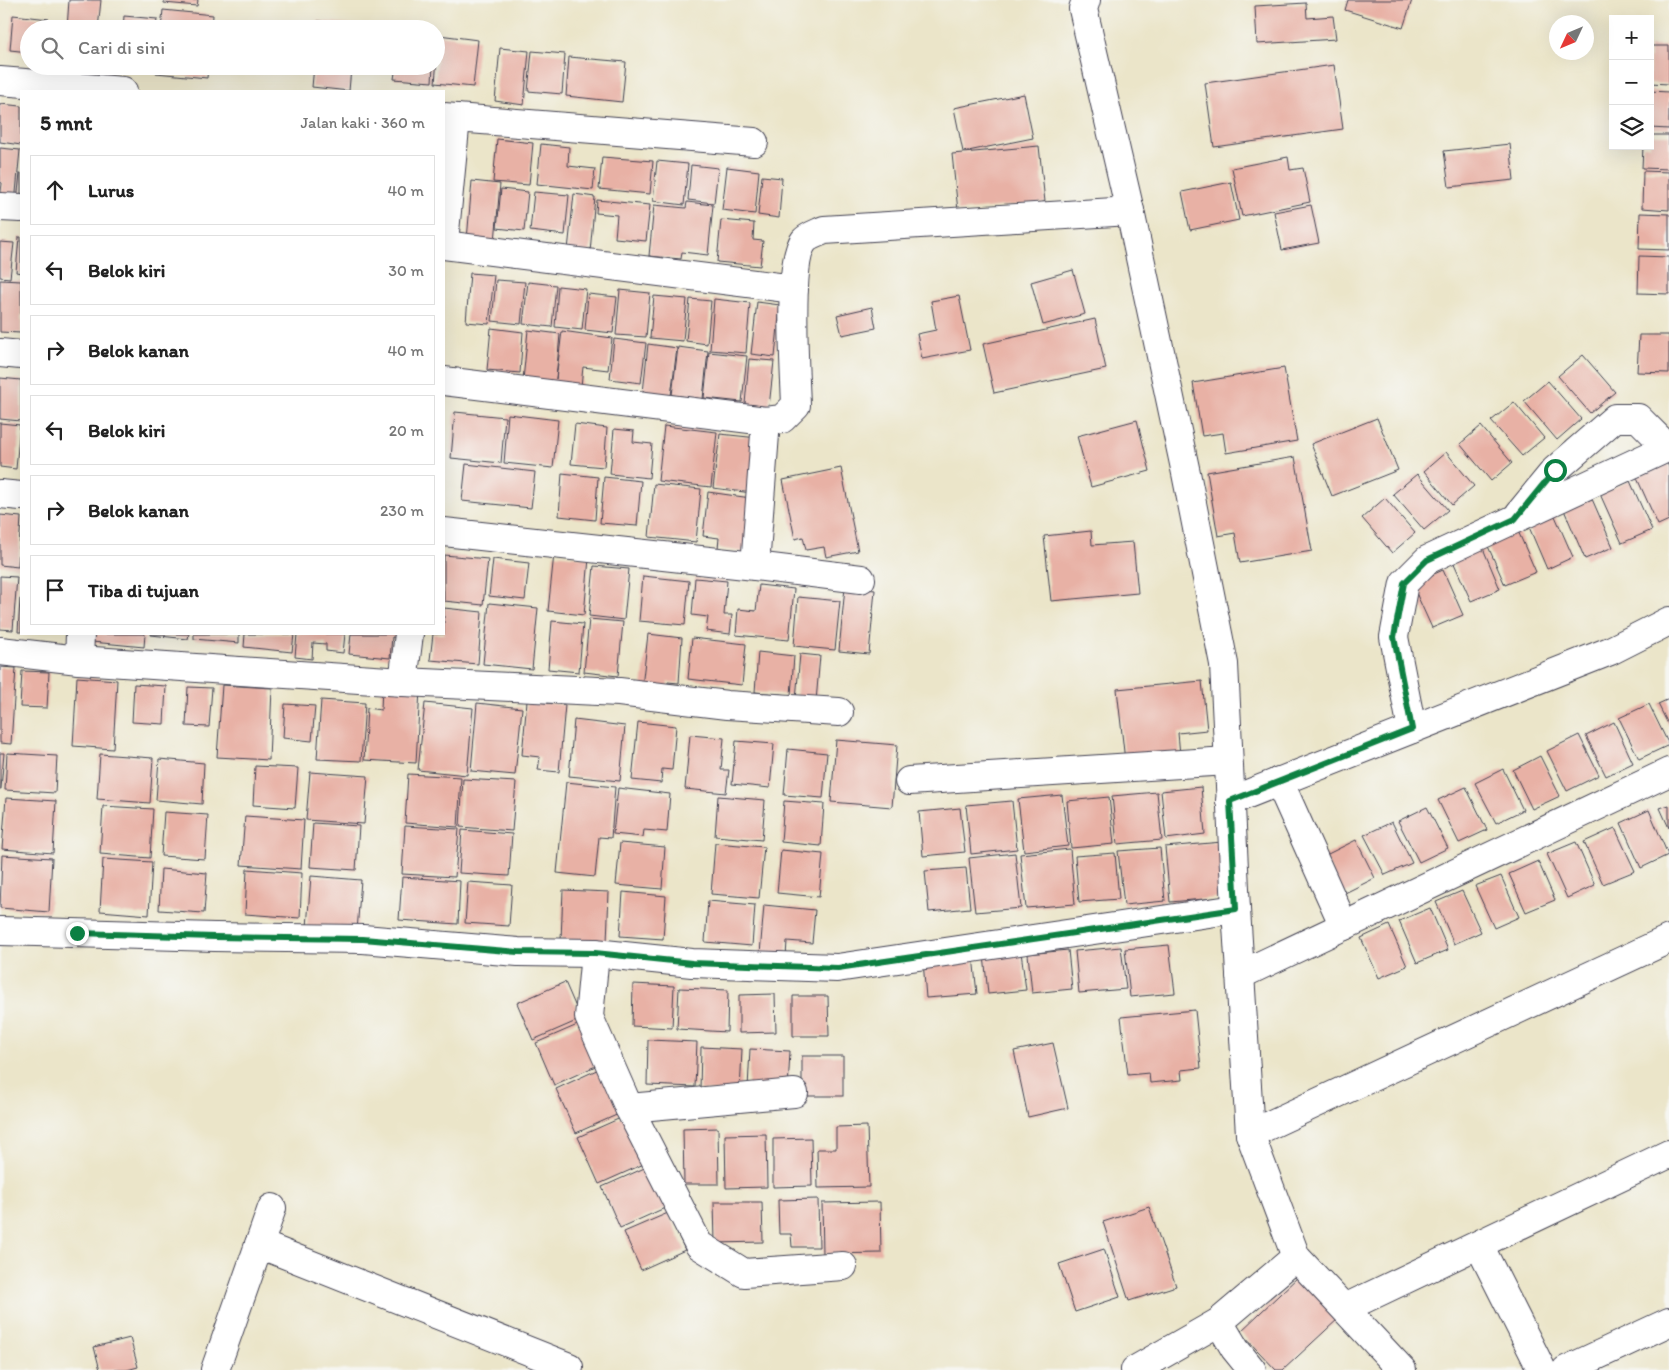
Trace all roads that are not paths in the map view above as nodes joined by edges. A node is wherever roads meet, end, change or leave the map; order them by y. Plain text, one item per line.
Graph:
1 (1086, 0) edge
2 (0, 81) edge
3 (111, 90) edge
4 (450, 117) edge
5 (754, 142) dead end
6 (0, 207) edge
7 (20, 208) edge
8 (1130, 211) junction
9 (445, 222) edge
10 (445, 243) edge
11 (794, 289) junction
12 (0, 353) edge
13 (20, 355) edge
14 (445, 382) edge
15 (766, 421) junction
16 (1668, 448) edge
17 (0, 494) edge
18 (20, 496) edge
19 (1515, 519) junction
20 (445, 532) edge
21 (755, 566) junction
22 (861, 579) dead end
23 (1669, 621) edge
24 (409, 635) edge
25 (80, 647) edge
26 (0, 651) edge
27 (403, 682) junction
28 (839, 712) dead end
29 (1412, 729) junction
30 (1228, 762) junction
31 (1669, 772) edge
32 (909, 781) dead end
33 (1279, 782) junction
34 (1230, 801) junction
35 (1236, 909) junction
36 (1344, 926) junction
37 (0, 930) edge
38 (1669, 939) edge
39 (595, 953) junction
40 (1240, 975) junction
41 (794, 1093) dead end
42 (629, 1108) junction
43 (1250, 1134) junction
44 (1669, 1154) edge
45 (272, 1208) dead end
46 (259, 1244) junction
47 (1478, 1245) junction
48 (1296, 1257) junction
49 (844, 1266) dead end
50 (1345, 1308) junction
51 (1219, 1322) junction
52 (1669, 1322) edge
53 (569, 1367) dead end
54 (215, 1370) edge
55 (1135, 1370) edge
56 (1252, 1370) edge
57 (1402, 1370) edge
58 (1542, 1370) edge
59 (1566, 1370) edge

1 - 8 street
2 - 3 street
4 - 5 street
4 - 9 street
6 - 7 street
8 - 11 street
8 - 30 street
10 - 11 street
11 - 15 street
12 - 13 street
14 - 15 street
15 - 21 street
16 - 19 street
16 - 19 street
17 - 18 street
19 - 29 street
20 - 21 street
21 - 22 street
23 - 29 street
24 - 27 street
25 - 26 street
25 - 27 street
27 - 28 street
29 - 33 street
30 - 32 street
30 - 34 street
31 - 36 street
33 - 34 street
33 - 36 street
34 - 35 street
35 - 39 street
35 - 40 street
36 - 40 street
37 - 39 street
38 - 43 street
39 - 42 street
40 - 43 street
41 - 42 street
42 - 49 street
43 - 48 street
44 - 47 street
45 - 46 street
46 - 53 street
46 - 54 street
47 - 50 street
47 - 58 street
48 - 50 street
48 - 51 street
50 - 57 street
51 - 55 street
51 - 56 street
52 - 59 street

